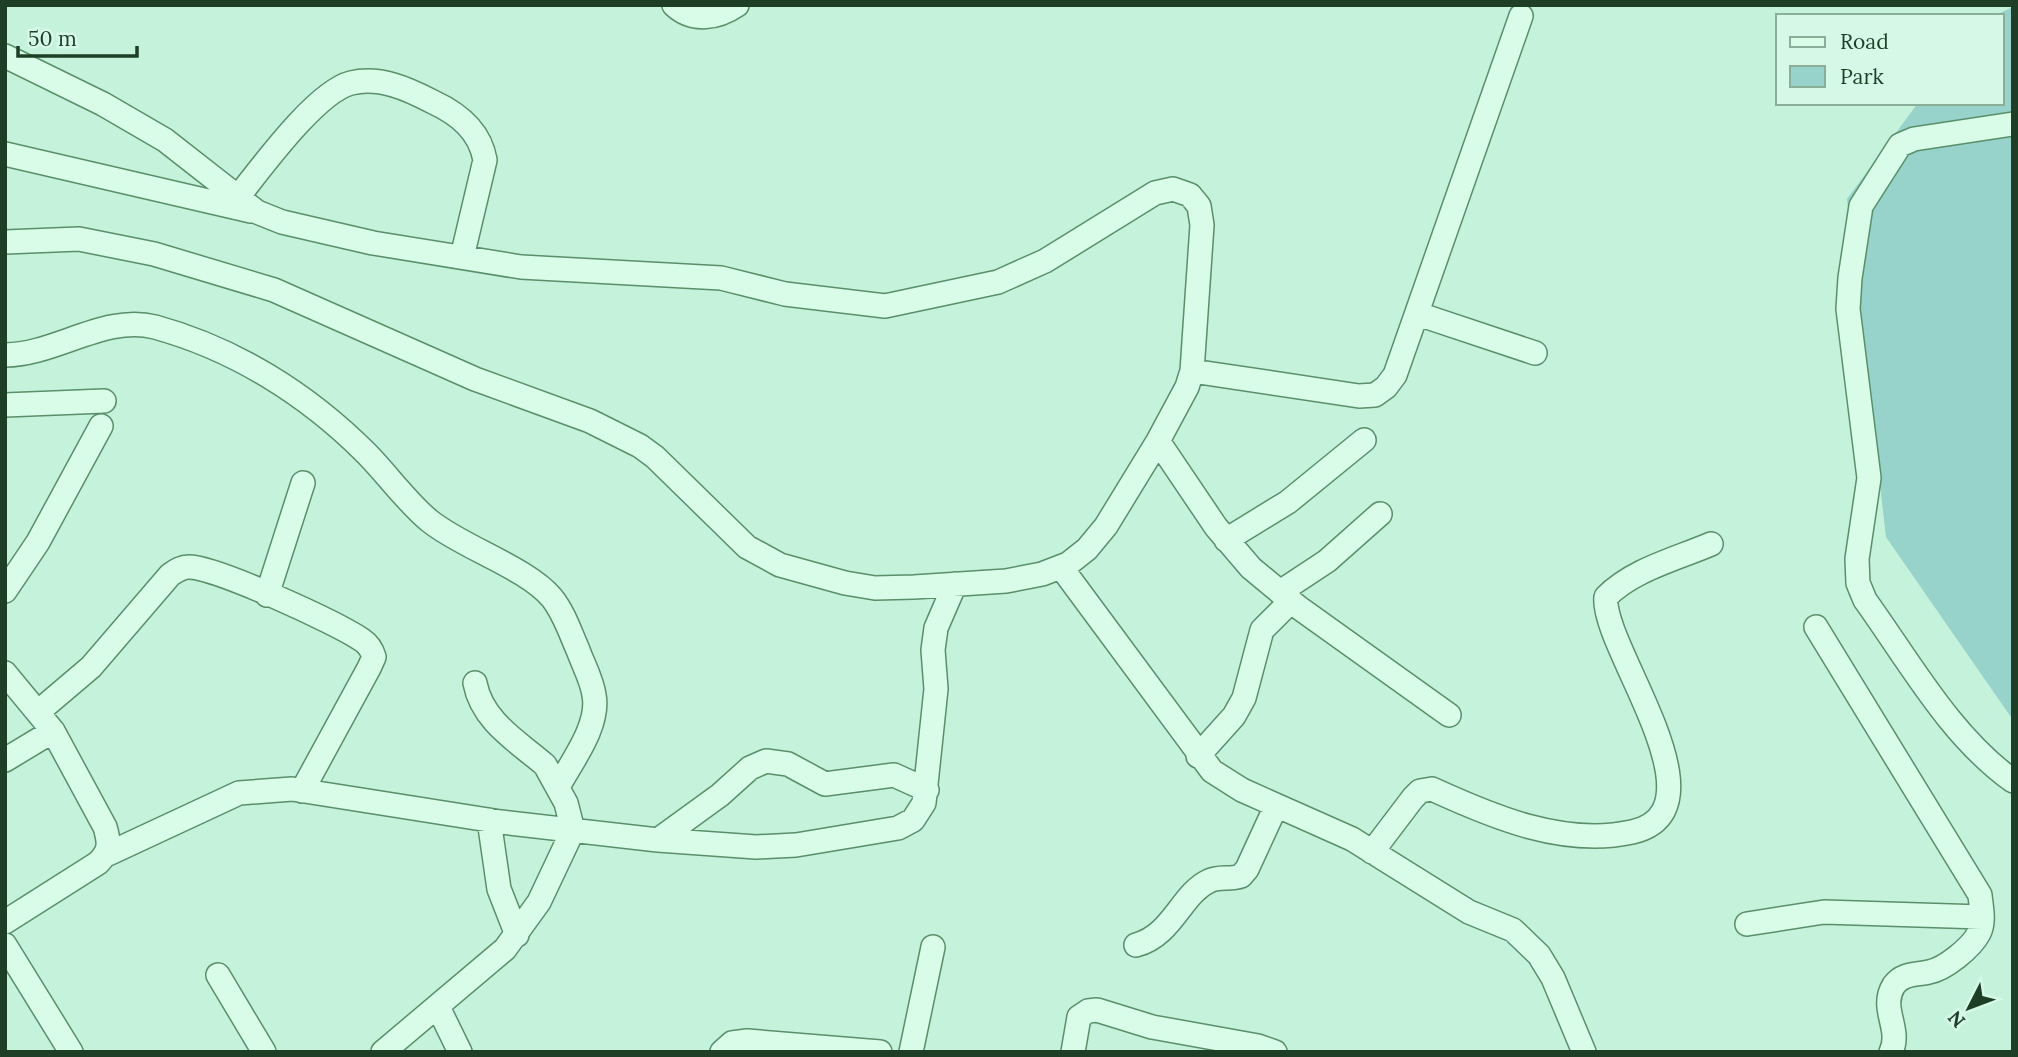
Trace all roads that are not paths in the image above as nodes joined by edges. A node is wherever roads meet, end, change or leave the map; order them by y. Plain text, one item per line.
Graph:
1 (737, 5) edge
2 (678, 7) edge
3 (1521, 16) dead end
4 (5, 56) edge
5 (2013, 124) edge
6 (5, 154) edge
7 (238, 197) junction
8 (257, 212) junction
9 (5, 243) edge
10 (463, 257) junction
11 (1418, 314) junction
12 (1535, 353) dead end
13 (5, 355) edge
14 (1192, 371) junction
15 (104, 401) dead end
16 (5, 405) edge
17 (102, 426) dead end
18 (1364, 440) dead end
19 (1158, 441) junction
20 (303, 483) dead end
21 (1380, 514) dead end
22 (1226, 540) junction
23 (1711, 544) dead end
24 (1061, 567) junction
25 (955, 584) junction
26 (5, 591) edge
27 (267, 595) junction
28 (1285, 597) junction
29 (1816, 627) dead end
30 (5, 673) edge
31 (475, 683) dead end
32 (38, 712) junction
33 (1449, 715) dead end
34 (53, 731) junction
35 (1198, 756) junction
36 (5, 760) edge
37 (2013, 781) edge
38 (558, 787) junction
39 (927, 790) junction
40 (302, 791) junction
41 (1276, 806) junction
42 (488, 820) junction
43 (573, 830) junction
44 (658, 840) junction
45 (1372, 852) junction
46 (108, 853) junction
47 (1982, 916) junction
48 (5, 922) edge
49 (1746, 924) dead end
50 (517, 935) junction
51 (5, 945) edge
52 (1136, 946) dead end
53 (933, 947) dead end
54 (218, 975) dead end
55 (438, 1007) junction
56 (71, 1052) edge
57 (264, 1052) edge
58 (383, 1052) edge
59 (460, 1052) edge
60 (722, 1052) edge
61 (880, 1052) edge
62 (911, 1052) edge
63 (1073, 1052) edge
64 (1275, 1052) edge
65 (1584, 1052) edge
66 (1891, 1052) edge

1 - 2 street
3 - 11 street
4 - 7 street
5 - 37 street
6 - 8 street
7 - 8 street
7 - 10 street
8 - 10 street
9 - 25 street
10 - 14 street
11 - 12 street
11 - 14 street
13 - 38 street
14 - 19 street
15 - 16 street
17 - 26 street
18 - 22 street
19 - 22 street
19 - 24 street
20 - 27 street
21 - 28 street
22 - 28 street
23 - 45 street
24 - 25 street
24 - 35 street
25 - 39 street
27 - 32 street
27 - 40 street
28 - 33 street
28 - 35 street
29 - 47 street
30 - 32 street
31 - 38 street
32 - 34 street
34 - 36 street
34 - 46 street
35 - 41 street
38 - 43 street
39 - 44 street
39 - 44 street
40 - 42 street
40 - 46 street
41 - 45 street
41 - 52 street
42 - 43 street
42 - 50 street
43 - 44 street
43 - 50 street
45 - 65 street
46 - 48 street
47 - 49 street
47 - 66 street
50 - 55 street
51 - 56 street
53 - 62 street
54 - 57 street
55 - 58 street
55 - 59 street
60 - 61 street
63 - 64 street

